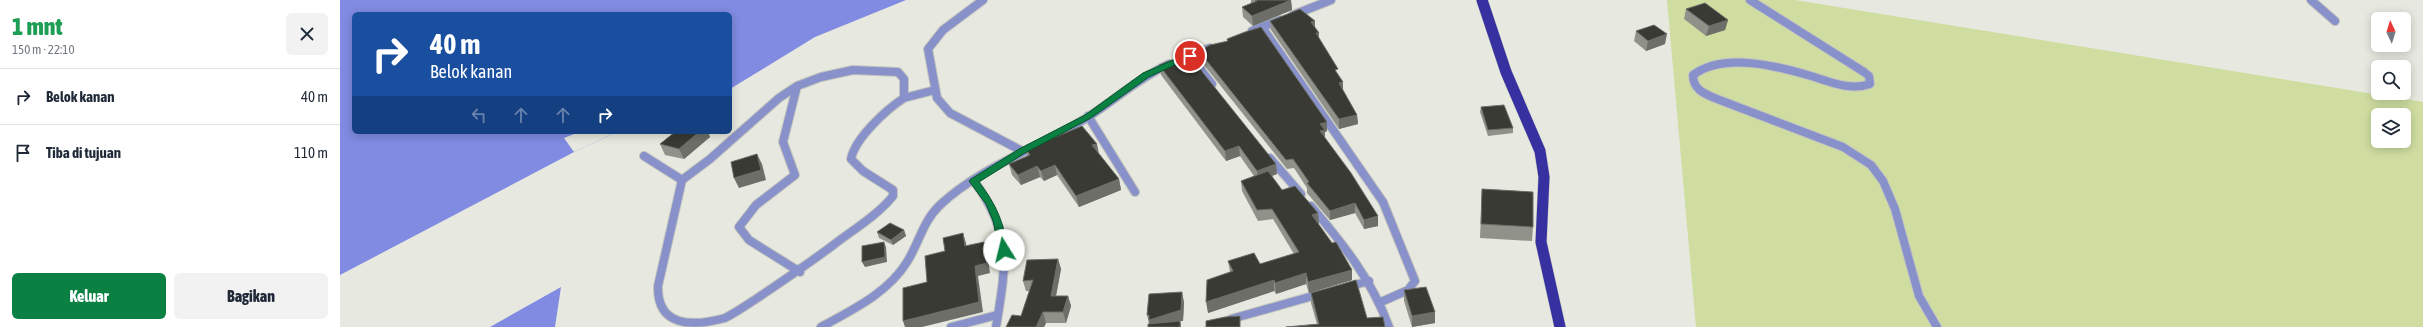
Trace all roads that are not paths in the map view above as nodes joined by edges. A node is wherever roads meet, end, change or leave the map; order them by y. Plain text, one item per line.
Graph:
1 (983, 0) edge
2 (1331, 0) edge
3 (1482, 0) edge
4 (1750, 0) edge
5 (2311, 0) edge
6 (2335, 21) dead end
7 (1262, 27) junction
8 (1240, 36) edge
9 (1219, 45) edge
10 (1190, 56) junction
11 (797, 86) junction
12 (935, 90) junction
13 (1219, 93) edge
14 (904, 98) junction
15 (1088, 116) junction
16 (1262, 149) edge
17 (1022, 151) junction
18 (644, 156) dead end
19 (682, 180) junction
20 (974, 181) junction
21 (1135, 192) dead end
22 (800, 272) junction
23 (1369, 281) junction
24 (1381, 302) junction
25 (997, 315) junction
26 (1218, 322) edge
27 (821, 327) edge
28 (951, 327) edge
29 (996, 327) edge
30 (1389, 327) edge
31 (1560, 327) edge
32 (1937, 327) edge

1 - 12 street
2 - 7 street
3 - 31 highway
4 - 32 street
5 - 6 street
7 - 8 street
7 - 24 street
9 - 10 street
10 - 13 street
10 - 15 street
11 - 14 street
11 - 19 street
11 - 22 street
12 - 14 street
12 - 17 street
14 - 22 street
15 - 17 street
15 - 21 street
16 - 23 street
17 - 20 street
18 - 19 street
19 - 22 street
20 - 25 street
20 - 27 street
23 - 24 street
23 - 26 street
24 - 30 street
25 - 28 street
25 - 29 street

